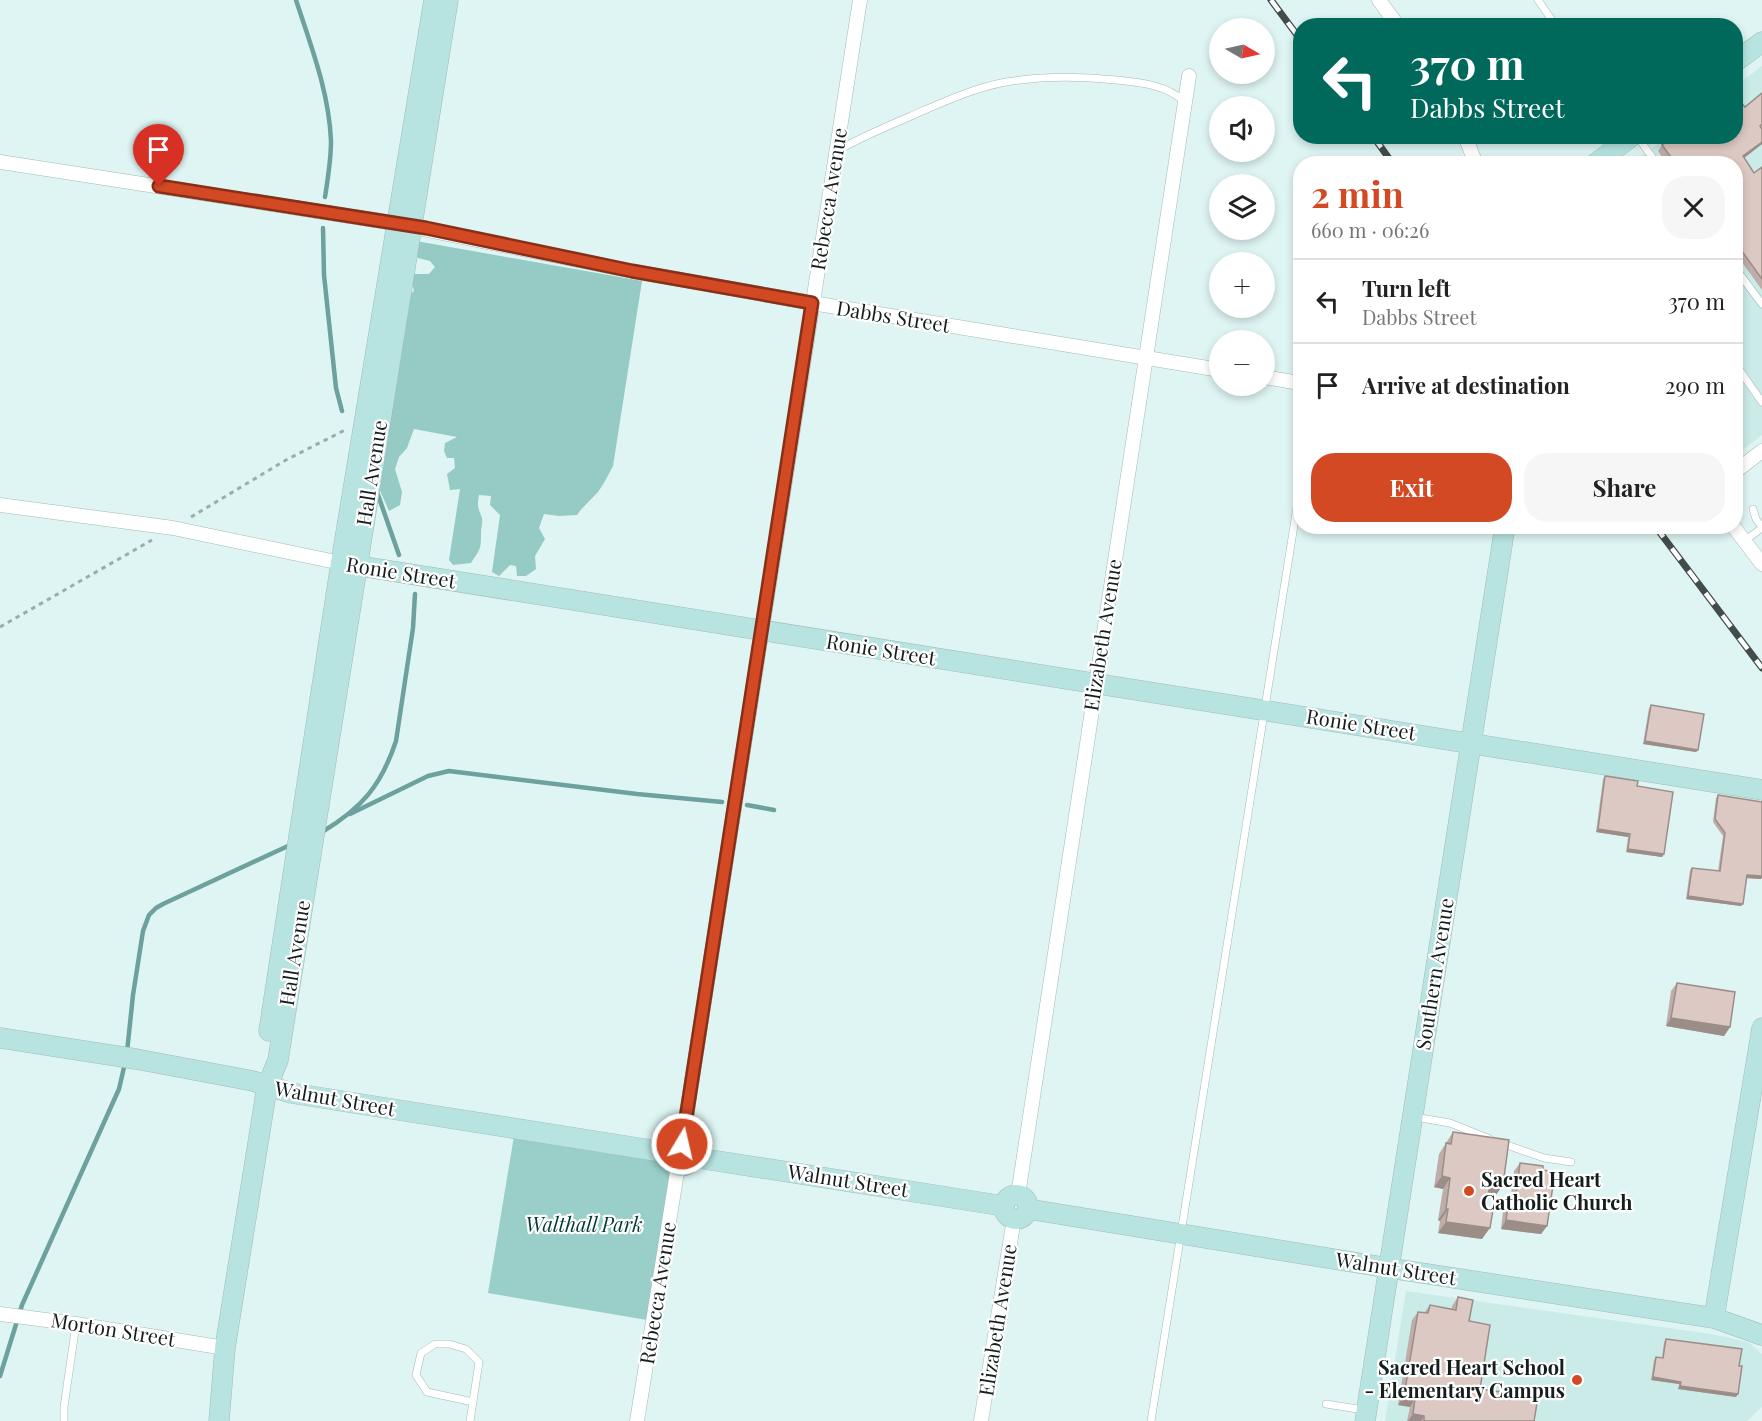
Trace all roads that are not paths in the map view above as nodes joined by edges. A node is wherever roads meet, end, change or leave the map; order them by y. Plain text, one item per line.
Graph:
1 (434, 0) edge
2 (448, 0) edge
3 (860, 0) edge
4 (1379, 0) edge
5 (1538, 0) edge
6 (1392, 18) edge
7 (1550, 18) edge
8 (1762, 42) edge
9 (1743, 56) edge
10 (1189, 76) dead end
11 (1185, 102) junction
12 (1621, 144) edge
13 (837, 151) junction
14 (1606, 156) edge
15 (0, 162) edge
16 (404, 225) junction
17 (1743, 278) edge
18 (812, 303) junction
19 (1762, 304) edge
20 (1146, 358) junction
21 (1209, 368) edge
22 (1743, 375) edge
23 (1275, 379) edge
24 (1293, 382) edge
25 (1762, 402) edge
26 (1762, 451) edge
27 (1743, 466) edge
28 (0, 505) edge
29 (1753, 509) dead end
30 (1762, 528) edge
31 (1293, 532) edge
32 (1504, 534) edge
33 (1739, 534) edge
34 (1744, 541) junction
35 (1762, 564) edge
36 (349, 565) junction
37 (762, 630) junction
38 (1095, 685) junction
39 (1265, 710) junction
40 (1470, 743) junction
41 (1762, 790) edge
42 (1762, 1028) edge
43 (0, 1038) edge
44 (267, 1087) junction
45 (1413, 1116) junction
46 (681, 1155) junction
47 (1571, 1162) dead end
48 (1016, 1207) junction
49 (1181, 1234) junction
50 (1389, 1268) junction
51 (4, 1314) edge
52 (1714, 1318) junction
53 (76, 1324) junction
54 (1761, 1336) edge
55 (225, 1348) junction
56 (473, 1402) junction
57 (1326, 1404) dead end
58 (1365, 1416) edge
59 (64, 1421) edge
60 (219, 1421) edge
61 (470, 1421) edge
62 (637, 1421) edge
63 (981, 1421) edge
64 (1151, 1421) edge

1 - 16 street, Hall Avenue
2 - 16 street, Hall Avenue
3 - 13 street, Rebecca Avenue
4 - 6 street
5 - 7 lane
8 - 9 street
10 - 11 street, Elizabeth Avenue
11 - 13 lane
11 - 20 street, Elizabeth Avenue
12 - 14 street
13 - 18 street, Rebecca Avenue
15 - 16 street, Dabbs Street
16 - 18 street, Dabbs Street
16 - 36 street, Hall Avenue
17 - 19 lane
18 - 20 street, Dabbs Street
18 - 37 street, Rebecca Avenue
20 - 21 street, Dabbs Street
20 - 38 street, Elizabeth Avenue
22 - 25 lane
23 - 24 street
26 - 27 street
28 - 36 street, Ronie Street
29 - 30 lane
30 - 34 lane
31 - 39 lane
32 - 40 street, Southern Avenue
33 - 34 street
34 - 35 street
36 - 37 street, Ronie Street
36 - 44 street, Hall Avenue
37 - 38 street, Ronie Street
37 - 46 street, Rebecca Avenue
38 - 39 street, Ronie Street
38 - 48 street, Elizabeth Avenue
39 - 40 street, Ronie Street
39 - 49 lane
40 - 41 street, Ronie Street
40 - 45 street, Southern Avenue
42 - 52 street
43 - 44 street, Walnut Street
44 - 46 street, Walnut Street
44 - 55 street, Hall Avenue
45 - 47 lane
45 - 50 street, Southern Avenue
46 - 48 street, Walnut Street
46 - 62 street, Rebecca Avenue
48 - 49 street, Walnut Street
48 - 63 street, Elizabeth Avenue
49 - 50 street, Walnut Street
49 - 64 lane
50 - 52 street, Walnut Street
50 - 58 street, Southern Avenue
51 - 53 street, Morton Street
52 - 54 street, Walnut Street
53 - 55 street, Morton Street
53 - 59 lane
55 - 60 street, Hall Avenue
56 - 56 lane
56 - 61 lane
57 - 58 lane

